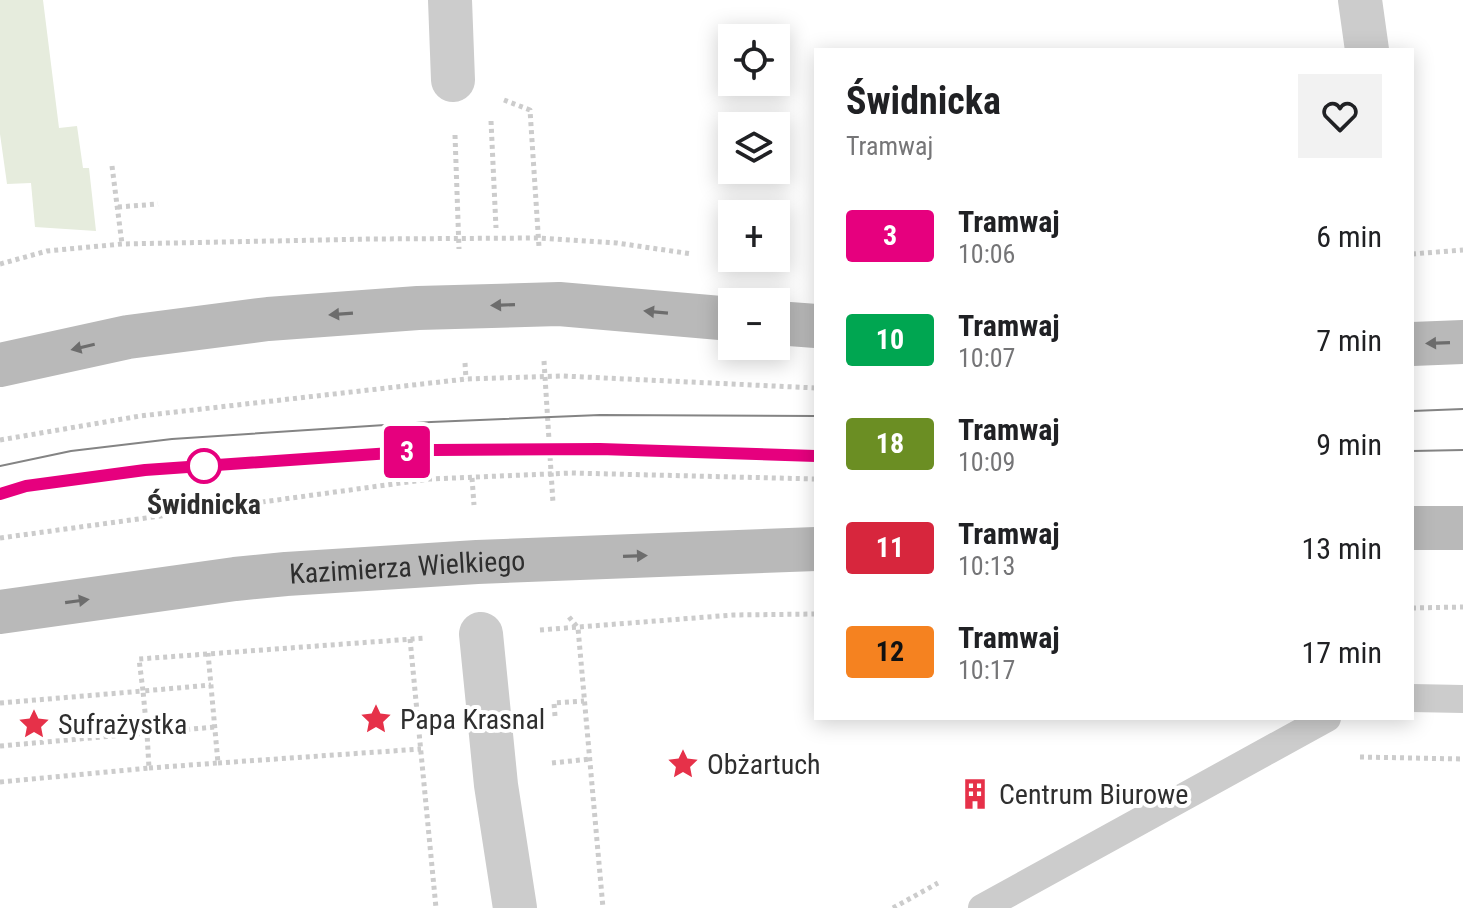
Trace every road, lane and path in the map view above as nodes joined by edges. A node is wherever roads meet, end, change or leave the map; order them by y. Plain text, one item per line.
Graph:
1 (450, 0) edge
2 (1360, 0) edge
3 (1367, 48) edge
4 (453, 80) joint
5 (530, 110) dead end
6 (492, 135) dead end
7 (112, 166) dead end
8 (158, 204) dead end
9 (118, 207) junction
10 (496, 228) dead end
11 (538, 238) junction
12 (459, 239) junction
13 (122, 244) junction
14 (1463, 250) edge
15 (1414, 254) edge
16 (706, 256) dead end
17 (0, 264) edge
18 (718, 318) edge
19 (790, 324) edge
20 (814, 326) edge
21 (1463, 342) edge
22 (1414, 344) edge
23 (545, 346) dead end
24 (0, 365) edge
25 (544, 376) junction
26 (814, 388) edge
27 (0, 440) edge
28 (552, 475) junction
29 (472, 478) junction
30 (814, 479) edge
31 (553, 510) dead end
32 (474, 515) dead end
33 (1414, 528) edge
34 (1463, 528) edge
35 (0, 538) edge
36 (814, 549) edge
37 (1463, 607) edge
38 (1414, 608) edge
39 (0, 612) edge
40 (814, 614) edge
41 (578, 628) junction
42 (481, 634) junction
43 (410, 639) junction
44 (208, 653) junction
45 (211, 685) junction
46 (143, 691) junction
47 (1414, 698) edge
48 (1463, 699) edge
49 (585, 701) junction
50 (0, 703) edge
51 (555, 716) dead end
52 (1323, 720) edge
53 (215, 727) junction
54 (147, 733) junction
55 (0, 746) edge
56 (421, 749) junction
57 (218, 763) junction
58 (149, 768) junction
59 (0, 782) edge
60 (436, 908) edge
61 (515, 908) edge
62 (603, 908) edge
63 (982, 908) edge

1 - 4 street
2 - 3 street
4 - 12 path
5 - 11 path
6 - 10 path
7 - 9 path
8 - 9 path
9 - 13 path
11 - 12 path
11 - 16 path
12 - 13 path
13 - 17 path
14 - 15 path
18 -> 24 main road
19 - 20 main road
21 -> 22 main road
23 - 25 path
25 - 26 path
25 - 27 path
25 - 28 path
28 - 29 path
28 - 30 path
28 - 31 path
29 - 32 path
29 - 35 path
33 - 34 main road
39 -> 36 main road, Kazimierza Wielkiego
37 - 38 path
40 - 41 path
41 - 42 path
41 - 49 path
42 - 43 path
42 - 61 street
43 - 44 path
43 - 56 path
44 - 45 path
44 - 46 path
45 - 46 path
45 - 53 path
46 - 50 path
46 - 54 path
47 - 48 lane
49 - 51 path
49 - 62 path
52 - 63 lane
53 - 54 path
53 - 57 path
54 - 55 path
54 - 58 path
56 - 57 path
56 - 60 path
57 - 58 path
58 - 59 path

